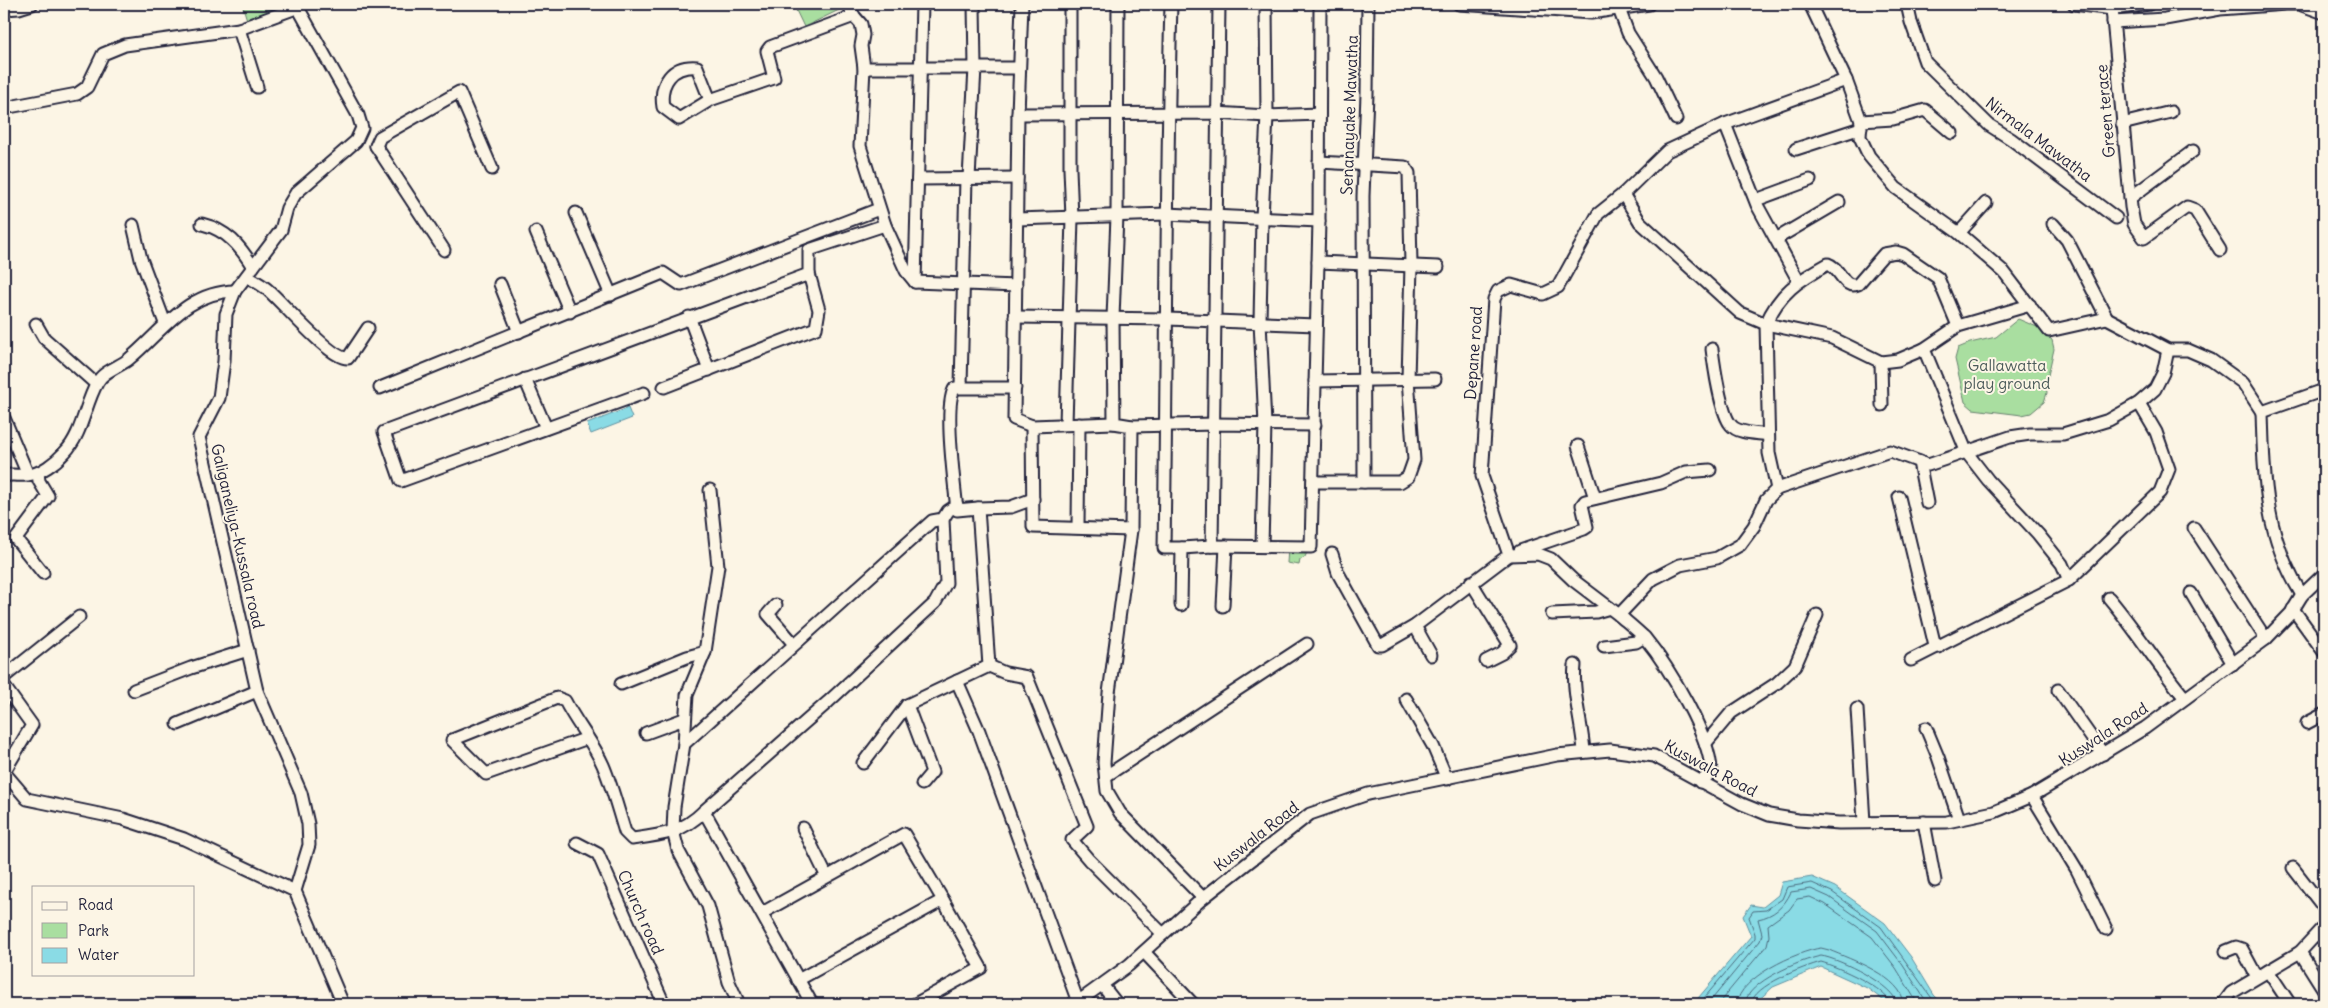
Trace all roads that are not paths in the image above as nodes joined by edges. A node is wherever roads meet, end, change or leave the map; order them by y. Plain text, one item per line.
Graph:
1 (32, 4) edge
2 (848, 4) edge
3 (922, 4) edge
4 (974, 4) edge
5 (1022, 4) edge
6 (1070, 4) edge
7 (1118, 4) edge
8 (1171, 4) edge
9 (1220, 4) edge
10 (1266, 4) edge
11 (1320, 4) edge
12 (1368, 4) edge
13 (1459, 4) edge
14 (1649, 4) edge
15 (1810, 4) edge
16 (1907, 4) edge
17 (2074, 4) edge
18 (2149, 4) edge
19 (296, 6) edge
20 (1561, 8) edge
21 (4, 9) edge
22 (1619, 9) junction
23 (2112, 9) junction
24 (2324, 13) edge
25 (854, 16) junction
26 (2113, 22) junction
27 (239, 29) junction
28 (922, 67) junction
29 (864, 68) junction
30 (975, 68) junction
31 (1019, 68) junction
32 (1846, 80) junction
33 (257, 87) dead end
34 (710, 100) junction
35 (4, 108) edge
36 (2171, 112) dead end
37 (1219, 113) junction
38 (1018, 114) junction
39 (1071, 114) junction
40 (1118, 114) junction
41 (1168, 114) junction
42 (1319, 114) junction
43 (1268, 116) junction
44 (1676, 119) dead end
45 (1726, 124) junction
46 (1861, 124) junction
47 (2122, 124) junction
48 (1952, 133) dead end
49 (356, 141) junction
50 (376, 146) junction
51 (1796, 149) dead end
52 (2193, 151) dead end
53 (1318, 162) junction
54 (1364, 163) junction
55 (492, 169) dead end
56 (968, 178) junction
57 (1017, 178) junction
58 (918, 179) junction
59 (1810, 180) dead end
60 (1623, 194) junction
61 (2130, 198) junction
62 (1756, 200) junction
63 (1839, 202) dead end
64 (1986, 203) dead end
65 (879, 209) junction
66 (576, 213) dead end
67 (1166, 214) junction
68 (1117, 216) junction
69 (1218, 217) junction
70 (1072, 218) junction
71 (1262, 218) junction
72 (2116, 218) dead end
73 (1016, 219) junction
74 (1319, 221) junction
75 (202, 224) dead end
76 (2053, 224) dead end
77 (133, 225) dead end
78 (885, 225) junction
79 (536, 232) dead end
80 (1959, 233) junction
81 (1776, 239) junction
82 (444, 250) dead end
83 (2220, 250) dead end
84 (1318, 262) junction
85 (1364, 264) junction
86 (1411, 265) junction
87 (1438, 267) dead end
88 (250, 272) junction
89 (809, 274) junction
90 (1798, 280) junction
91 (915, 282) junction
92 (500, 284) dead end
93 (964, 284) junction
94 (1016, 286) junction
95 (235, 291) junction
96 (611, 295) junction
97 (2030, 305) junction
98 (570, 312) junction
99 (690, 317) junction
100 (1016, 317) junction
101 (1113, 318) junction
102 (2107, 318) junction
103 (1069, 319) junction
104 (1168, 319) junction
105 (1216, 321) junction
106 (1260, 322) junction
107 (165, 323) junction
108 (36, 324) dead end
109 (1766, 324) junction
110 (1316, 325) junction
111 (1958, 326) junction
112 (368, 328) dead end
113 (519, 332) junction
114 (1712, 349) dead end
115 (1924, 349) junction
116 (2168, 350) junction
117 (1881, 362) junction
118 (709, 370) junction
119 (526, 379) junction
120 (1408, 379) junction
121 (1435, 379) dead end
122 (1365, 380) junction
123 (1315, 381) junction
124 (96, 384) junction
125 (961, 386) junction
126 (664, 387) dead end
127 (380, 388) dead end
128 (1015, 388) junction
129 (2324, 390) edge
130 (644, 393) dead end
131 (2139, 403) junction
132 (1882, 405) dead end
133 (2262, 412) junction
134 (4, 418) edge
135 (1114, 423) junction
136 (1066, 424) junction
137 (1079, 424) junction
138 (1214, 424) junction
139 (1264, 424) junction
140 (1315, 425) junction
141 (1032, 426) junction
142 (1132, 426) junction
143 (1166, 426) junction
144 (546, 428) junction
145 (1768, 435) junction
146 (1578, 446) dead end
147 (1966, 453) junction
148 (1919, 462) junction
149 (1710, 470) dead end
150 (33, 474) junction
151 (4, 476) edge
152 (1313, 482) junction
153 (1364, 482) junction
154 (1777, 489) junction
155 (710, 490) dead end
156 (1899, 496) dead end
157 (1595, 498) junction
158 (1033, 499) junction
159 (1927, 503) dead end
160 (957, 505) junction
161 (978, 508) junction
162 (943, 519) junction
163 (1078, 527) junction
164 (2194, 528) dead end
165 (1131, 530) junction
166 (1212, 546) junction
167 (1226, 546) junction
168 (1262, 546) junction
169 (1182, 548) junction
170 (1332, 554) dead end
171 (1509, 555) junction
172 (43, 573) dead end
173 (2324, 574) edge
174 (2069, 580) junction
175 (1471, 582) junction
176 (2191, 593) dead end
177 (2302, 595) junction
178 (2108, 598) dead end
179 (776, 605) dead end
180 (1181, 605) dead end
181 (1223, 606) dead end
182 (2292, 609) junction
183 (1614, 611) junction
184 (1552, 614) dead end
185 (1817, 614) dead end
186 (79, 617) dead end
187 (1415, 626) junction
188 (1644, 638) junction
189 (2266, 639) junction
190 (794, 644) junction
191 (1307, 644) dead end
192 (1604, 646) dead end
193 (1939, 647) junction
194 (248, 650) junction
195 (705, 652) junction
196 (2324, 652) edge
197 (1431, 655) dead end
198 (1912, 660) dead end
199 (1486, 662) dead end
200 (2233, 664) junction
201 (1574, 665) dead end
202 (989, 666) junction
203 (4, 677) edge
204 (957, 681) junction
205 (621, 684) dead end
206 (4, 686) edge
207 (134, 690) dead end
208 (2058, 690) dead end
209 (257, 691) junction
210 (2185, 698) junction
211 (1406, 699) dead end
212 (907, 705) junction
213 (1857, 709) dead end
214 (2324, 714) edge
215 (684, 719) junction
216 (2306, 723) dead end
217 (178, 724) dead end
218 (1926, 728) dead end
219 (646, 733) dead end
220 (588, 738) junction
221 (684, 744) junction
222 (1705, 744) junction
223 (1584, 751) junction
224 (2103, 754) junction
225 (863, 763) dead end
226 (4, 772) edge
227 (1106, 776) junction
228 (1447, 779) junction
229 (1700, 782) junction
230 (922, 784) dead end
231 (2032, 796) junction
232 (704, 811) junction
233 (1959, 820) junction
234 (1864, 822) junction
235 (1924, 822) junction
236 (803, 828) dead end
237 (673, 832) junction
238 (577, 843) dead end
239 (2293, 868) dead end
240 (826, 875) junction
241 (1935, 881) dead end
242 (295, 891) junction
243 (1203, 898) junction
244 (943, 900) junction
245 (2324, 908) edge
246 (762, 913) junction
247 (2324, 926) edge
248 (2106, 929) dead end
249 (1164, 934) junction
250 (2226, 951) dead end
251 (1144, 952) junction
252 (2300, 952) junction
253 (2268, 971) junction
254 (2258, 977) junction
255 (798, 980) junction
256 (1102, 985) junction
257 (2324, 990) edge
258 (1076, 1003) edge
259 (343, 1004) edge
260 (664, 1004) edge
261 (740, 1004) edge
262 (812, 1004) edge
263 (915, 1004) edge
264 (1117, 1004) edge
265 (1193, 1004) edge
266 (2223, 1004) edge
267 (2290, 1004) edge

1 - 21 street
2 - 25 street
3 - 28 street
4 - 30 street
5 - 31 street
6 - 39 street
7 - 40 street
8 - 41 street
9 - 37 street
10 - 43 street
11 - 42 street
12 - 54 street, Senanayake Mawatha
13 - 20 street
14 - 22 street
15 - 32 street
16 - 72 street, Nirmala Mawatha
17 - 23 street
18 - 23 street
19 - 27 street
19 - 49 street
20 - 22 street
22 - 44 street
23 - 26 street, Green terace
24 - 26 street
25 - 29 street
25 - 34 street
26 - 47 street, Green terace
27 - 33 street
27 - 35 street
28 - 29 street
28 - 30 street
28 - 58 street
29 - 65 street
30 - 31 street
30 - 56 street
31 - 38 street
32 - 45 street, Depane road
32 - 46 street
34 - 34 street
36 - 47 street
37 - 41 street
37 - 43 street
37 - 69 street
38 - 39 street
38 - 57 street
39 - 40 street
39 - 70 street
40 - 41 street
40 - 68 street
41 - 67 street
42 - 43 street
42 - 53 street
43 - 71 street
45 - 60 street, Depane road
45 - 62 street
46 - 48 street
46 - 51 street
46 - 80 street
47 - 61 street, Green terace
49 - 50 street
49 - 88 street, Galiganeliya-Kussala road
50 - 55 street
50 - 82 street
52 - 61 street
53 - 54 street
53 - 74 street
54 - 85 street, Senanayake Mawatha
54 - 86 street
56 - 57 street
56 - 58 street
56 - 93 street
57 - 73 street
58 - 91 street
59 - 62 street
60 - 109 street
60 - 171 street, Depane road
61 - 83 street, Green terace
62 - 81 street
63 - 81 street
64 - 80 street
65 - 78 street
65 - 96 street
66 - 96 street
67 - 68 street
67 - 69 street
67 - 104 street
68 - 70 street
68 - 101 street
69 - 71 street
69 - 105 street
70 - 73 street
70 - 103 street
71 - 74 street
71 - 106 street
73 - 94 street
74 - 84 street
75 - 88 street
76 - 102 street
77 - 107 street
78 - 89 street
78 - 91 street
79 - 98 street
80 - 97 street
81 - 90 street
84 - 85 street
84 - 110 street
85 - 86 street
85 - 122 street, Senanayake Mawatha
86 - 87 street
86 - 120 street
88 - 95 street, Galiganeliya-Kussala road
88 - 112 street
89 - 99 street
89 - 118 street
90 - 109 street
90 - 111 street
91 - 93 street
92 - 113 street
93 - 94 street
93 - 125 street
94 - 100 street
95 - 107 street
95 - 194 street, Galiganeliya-Kussala road
96 - 98 street
97 - 102 street
97 - 111 street
98 - 113 street
99 - 118 street
99 - 119 street
100 - 103 street
100 - 128 street
101 - 103 street
101 - 104 street
101 - 135 street
102 - 116 street
103 - 136 street
104 - 105 street
104 - 143 street
105 - 106 street
105 - 138 street
106 - 110 street
106 - 139 street
107 - 124 street
108 - 124 street
109 - 117 street
109 - 145 street
110 - 123 street
111 - 115 street
113 - 127 street
114 - 145 street
115 - 117 street
115 - 147 street
116 - 131 street
116 - 133 street
117 - 132 street
118 - 126 street
119 - 144 street
119 - 144 street
120 - 121 street
120 - 122 street
120 - 153 street
122 - 123 street
122 - 153 street, Senanayake Mawatha
123 - 140 street
124 - 150 street
125 - 128 street
125 - 160 street
128 - 141 street
129 - 133 street
130 - 144 street
131 - 147 street
131 - 174 street
133 - 177 street
134 - 150 street
135 - 137 street
135 - 142 street
136 - 137 street
136 - 141 street
137 - 163 street
138 - 139 street
138 - 143 street
138 - 166 street
139 - 140 street
139 - 168 street
140 - 152 street
141 - 158 street
142 - 143 street
142 - 165 street
143 - 169 street
145 - 154 street
146 - 157 street
147 - 148 street
147 - 174 street
148 - 154 street
148 - 159 street
149 - 157 street
150 - 151 street
150 - 172 street
152 - 153 street
152 - 168 street
154 - 183 street
155 - 195 street
156 - 193 street
157 - 171 street
158 - 161 street
158 - 163 street
160 - 161 street
160 - 162 street
161 - 202 street
162 - 190 street
162 - 232 street
163 - 165 street
164 - 189 street
165 - 227 street
166 - 167 street
166 - 169 street
167 - 168 street
167 - 181 street
169 - 180 street
170 - 187 street
171 - 175 street
171 - 183 street
173 - 177 street, Kuswala Road
174 - 193 street
175 - 187 street
175 - 199 street
176 - 200 street
177 - 182 street, Kuswala Road
178 - 210 street
179 - 190 street
182 - 189 street, Kuswala Road
182 - 196 street
183 - 184 street
183 - 188 street
185 - 222 street
186 - 203 street
187 - 197 street
188 - 192 street
188 - 222 street
189 - 200 street, Kuswala Road
190 - 221 street
191 - 227 street
193 - 198 street
194 - 207 street
194 - 209 street, Galiganeliya-Kussala road
195 - 205 street
195 - 215 street
200 - 210 street, Kuswala Road
201 - 223 street
202 - 204 street
202 - 249 street
204 - 212 street
204 - 258 street
206 - 226 street
208 - 224 street
209 - 217 street
209 - 242 street, Galiganeliya-Kussala road
210 - 224 street, Kuswala Road
211 - 228 street
212 - 225 street
212 - 230 street
213 - 234 street
214 - 216 street
215 - 219 street
215 - 221 street
218 - 233 street
220 - 220 street
220 - 237 street
221 - 237 street
222 - 229 street
223 - 228 street, Kuswala Road
223 - 229 street, Kuswala Road
224 - 231 street, Kuswala Road
226 - 242 street
227 - 243 street
228 - 243 street, Kuswala Road
229 - 234 street, Kuswala Road
231 - 233 street, Kuswala Road
231 - 248 street
232 - 237 street
232 - 246 street
233 - 235 street, Kuswala Road
234 - 235 street, Kuswala Road
235 - 241 street
236 - 240 street
237 - 261 street
238 - 260 street, Church road
239 - 245 street
240 - 244 street
240 - 246 street
242 - 259 street
243 - 249 street, Kuswala Road
244 - 255 street
244 - 263 street
246 - 255 street
247 - 252 street
249 - 251 street, Kuswala Road
250 - 254 street
251 - 256 street, Kuswala Road
251 - 265 street
252 - 253 street
252 - 257 street
253 - 254 street
253 - 267 street
254 - 266 street
255 - 262 street
256 - 258 street, Kuswala Road
256 - 264 street

